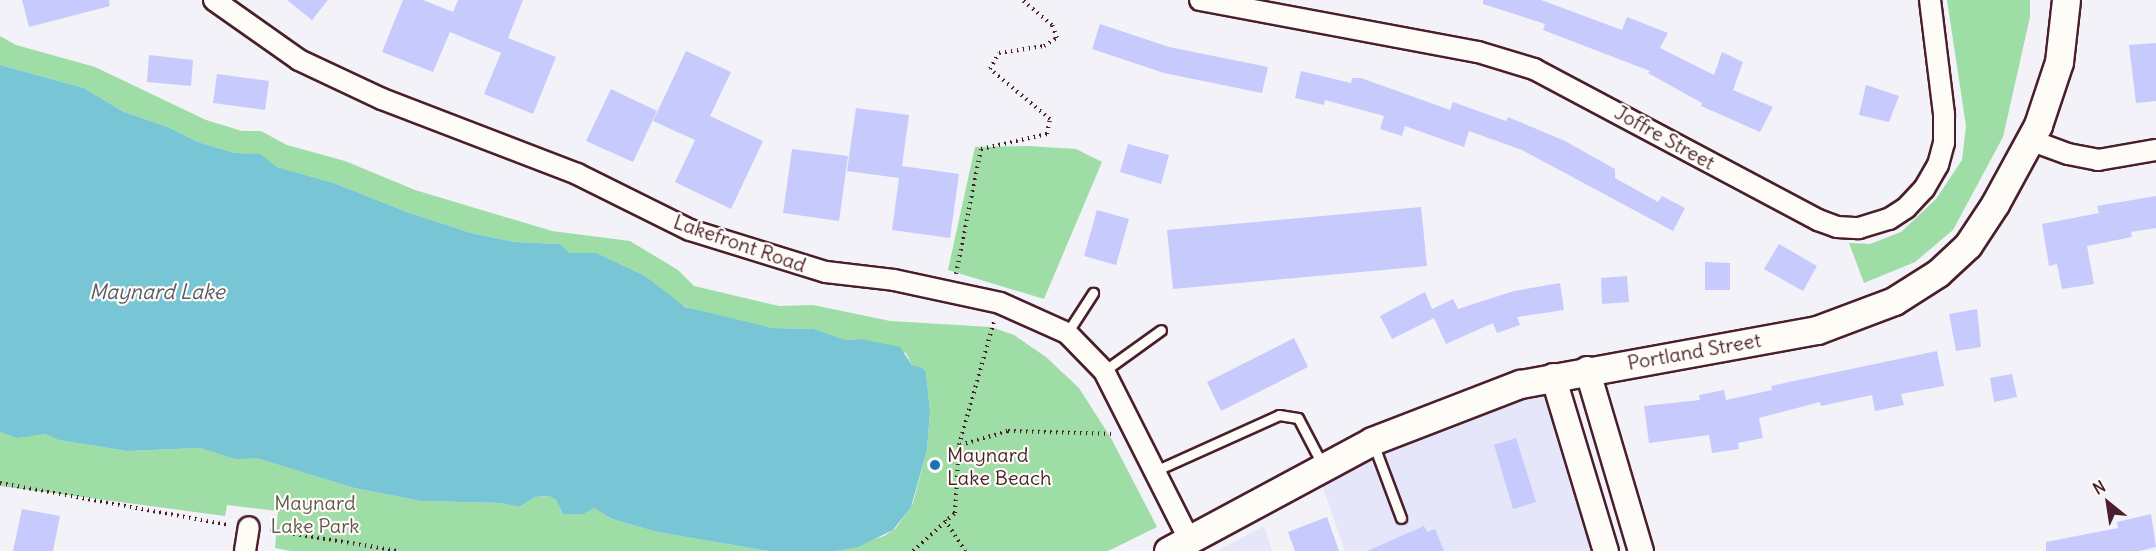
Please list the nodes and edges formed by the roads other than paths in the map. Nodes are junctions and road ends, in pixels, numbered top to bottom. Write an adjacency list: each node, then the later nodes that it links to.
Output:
1 (213, 0): 9 (street, Lakefront Road)
2 (1200, 0): 3 (street, Joffre Street)
3 (1930, 0)
4 (2066, 0): 5 (main road, Portland Street)
5 (2030, 140): 6 (street); 10 (main road, Portland Street)
6 (2156, 150)
7 (1093, 293): 9 (lane)
8 (1161, 330): 11 (lane)
9 (1068, 333): 11 (street, Lakefront Road)
10 (1587, 369): 12 (main road, Portland Street); 21 (street)
11 (1104, 371): 15 (street, Lakefront Road)
12 (1553, 376): 13 (main road, Portland Street); 20 (street)
13 (1372, 441): 14 (main road, Portland Street); 16 (lane)
14 (1323, 466): 15 (lane); 18 (main road, Portland Street)
15 (1155, 471): 18 (street, Lakefront Road)
16 (1401, 518)
17 (249, 527): 19 (street)
18 (1179, 545)
19 (245, 551)
20 (1606, 551)
21 (1641, 551)

